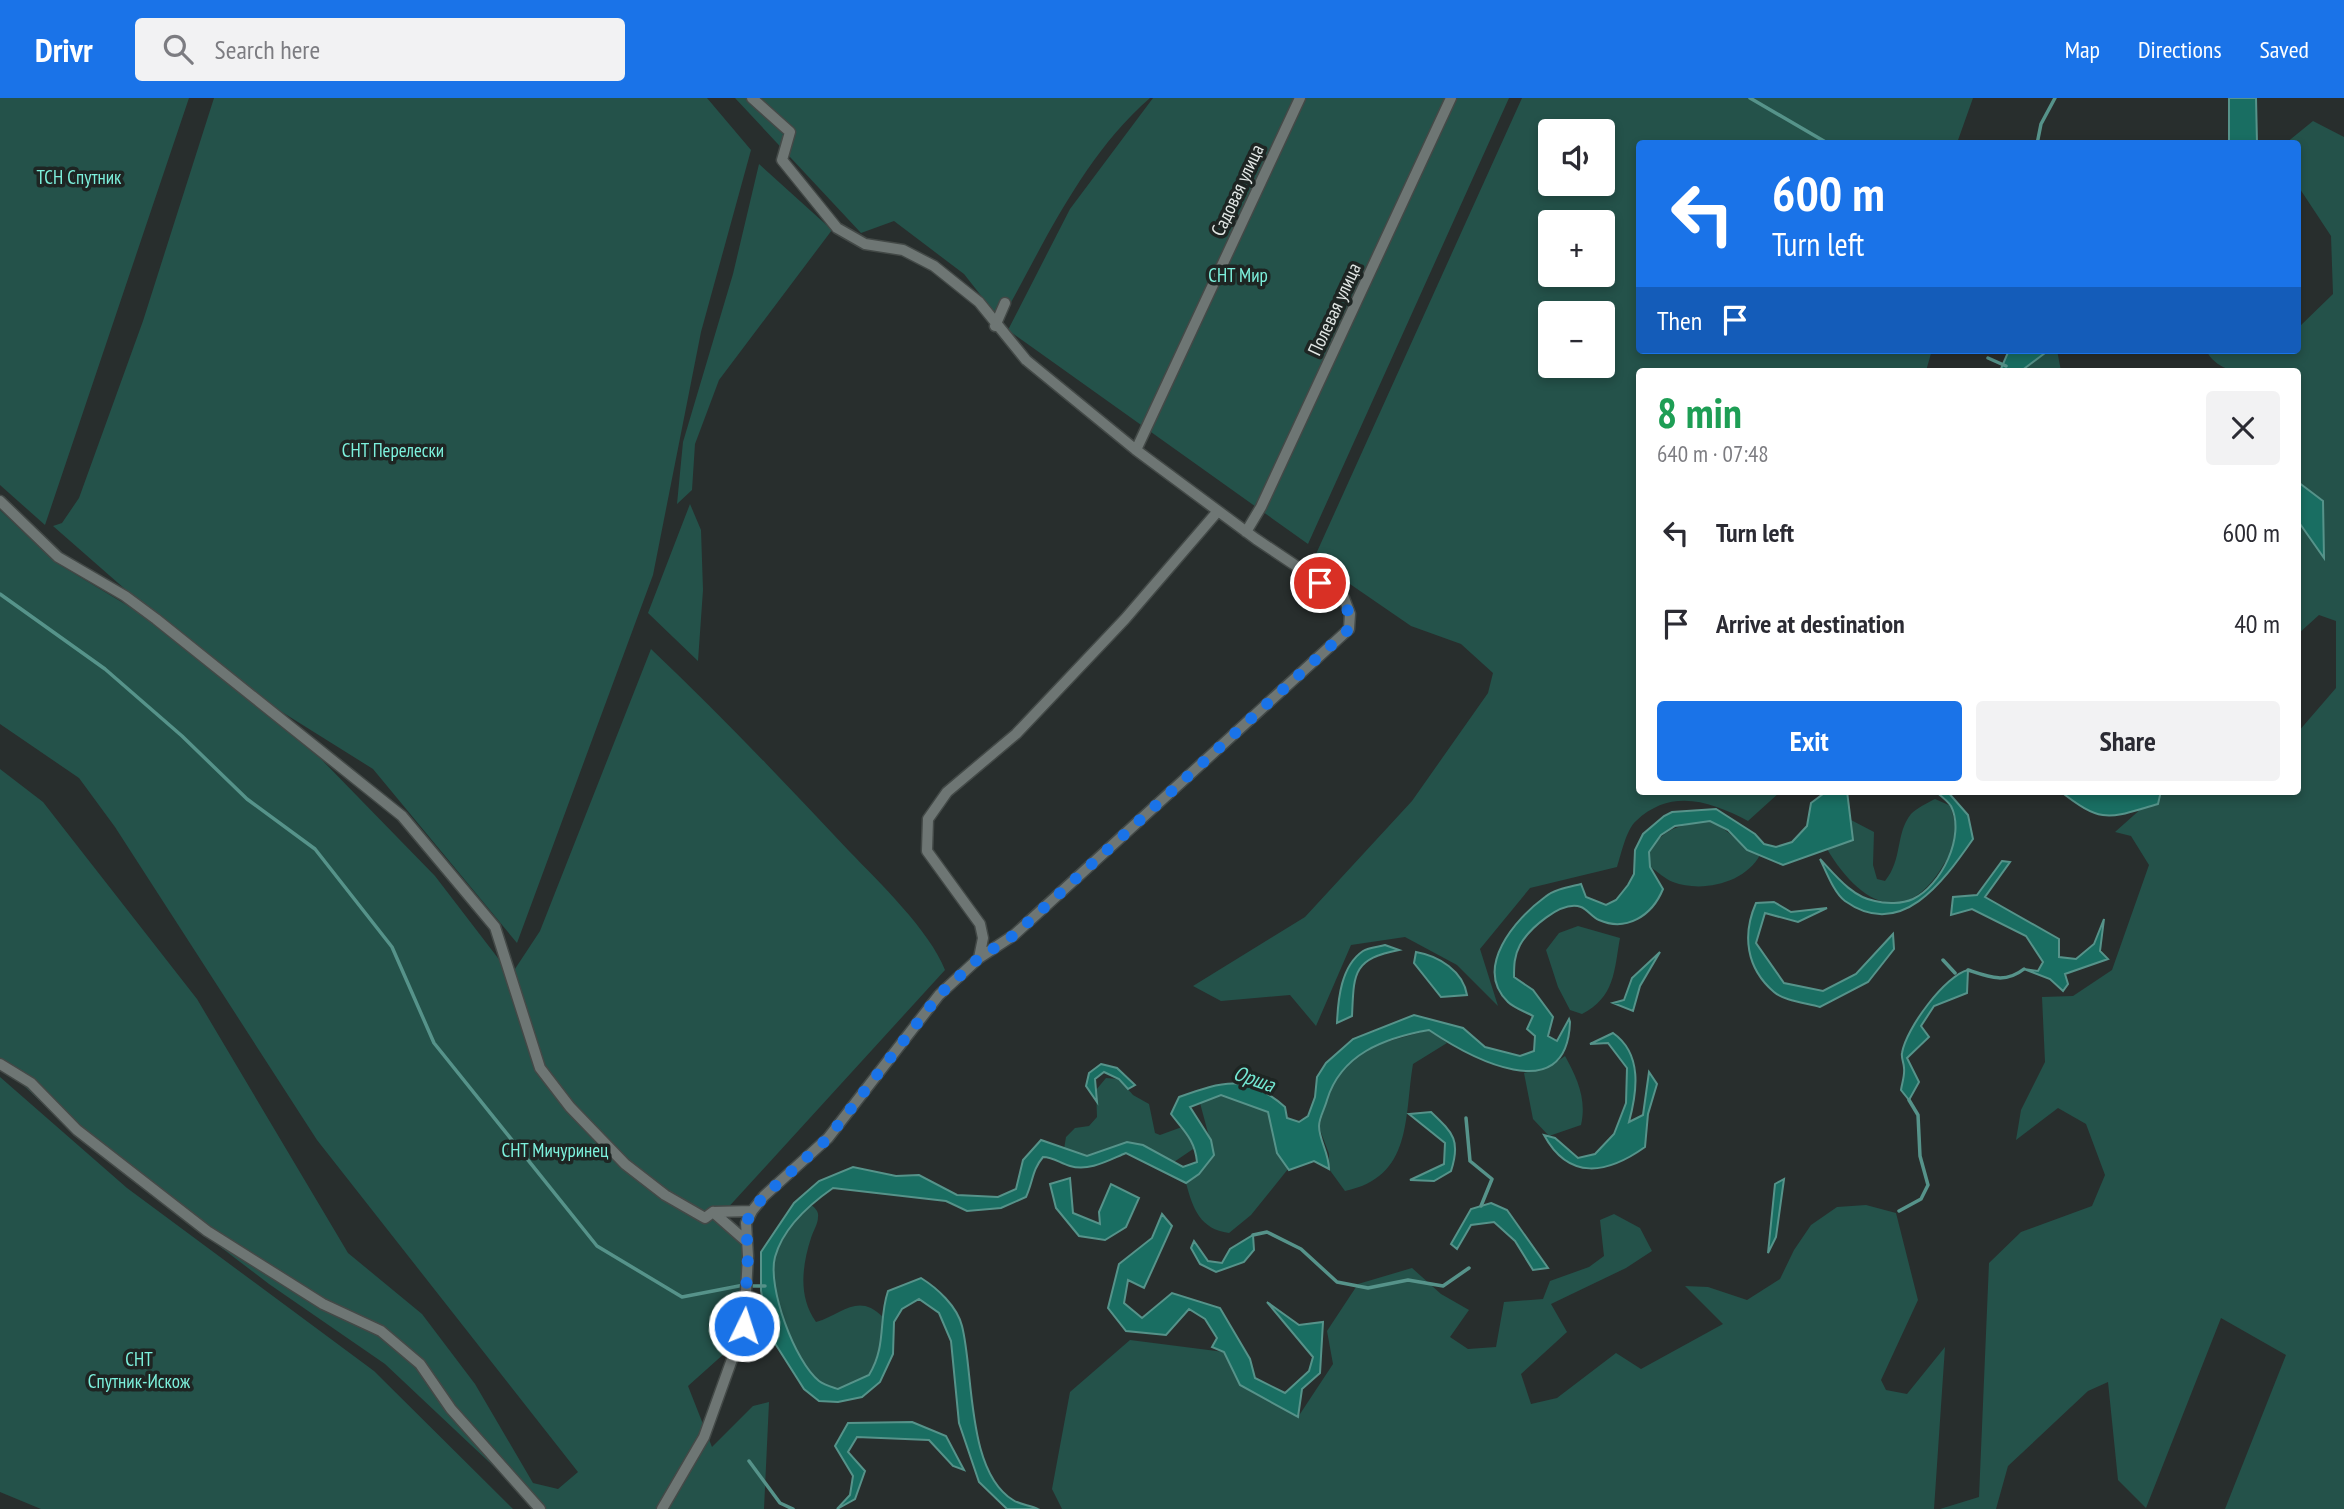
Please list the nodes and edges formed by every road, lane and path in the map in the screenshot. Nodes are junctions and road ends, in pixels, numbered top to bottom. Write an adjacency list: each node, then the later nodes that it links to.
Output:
1 (752, 98): 5 (street)
2 (1300, 98): 6 (street, Садовая улица)
3 (1451, 98): 9 (street, Полевая улица)
4 (1005, 303): 5 (street)
5 (995, 326): 6 (street)
6 (1136, 450): 8 (street)
7 (0, 501): 13 (street)
8 (1218, 511): 9 (street); 10 (street)
9 (1246, 532): 10 (street)
10 (979, 958): 12 (street)
11 (0, 1064): 15 (street)
12 (752, 1211): 13 (street); 14 (street)
13 (713, 1212): 14 (street)
14 (746, 1241): 16 (street)
15 (540, 1509)
16 (662, 1509)

